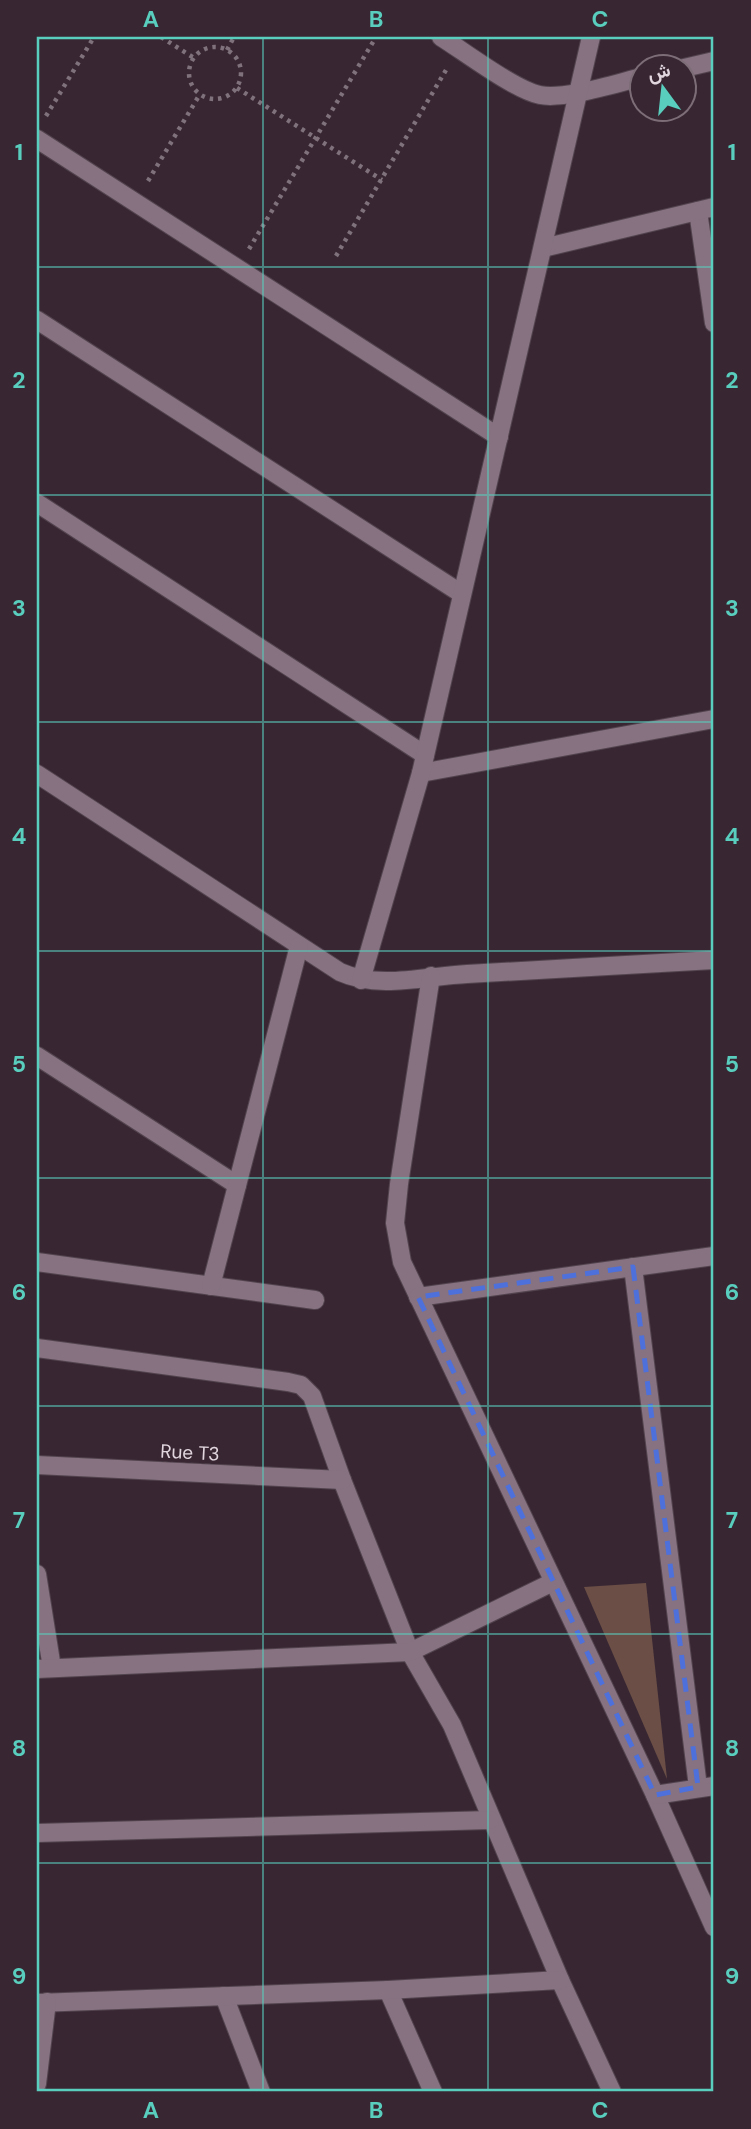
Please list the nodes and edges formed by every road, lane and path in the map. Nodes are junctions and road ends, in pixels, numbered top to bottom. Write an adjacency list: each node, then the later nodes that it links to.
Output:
1 (94, 37): 14 (path)
2 (160, 37): 9 (path)
3 (234, 37): 8 (path)
4 (376, 37): 15 (path)
5 (441, 37): 7 (street)
6 (591, 37): 12 (street)
7 (459, 48): 12 (street); 17 (path)
8 (227, 50): 9 (path); 11 (path)
9 (194, 58): 13 (path)
10 (628, 80): 12 (street)
11 (237, 88): 13 (path); 15 (path)
12 (579, 91): 20 (street)
13 (200, 94): 18 (path)
14 (44, 120)
15 (316, 138): 17 (path); 22 (path)
16 (37, 139): 18 (street)
17 (382, 180): 21 (path)
18 (135, 202): 22 (street)
19 (706, 209): 20 (street); 24 (street)
20 (543, 248): 25 (street)
21 (336, 256)
22 (238, 268): 25 (street)
23 (37, 320): 27 (street)
24 (714, 323)
25 (499, 437): 27 (street)
26 (37, 503): 29 (street)
27 (462, 594): 29 (street)
28 (714, 719): 30 (street)
29 (425, 755): 30 (street)
30 (421, 773): 35 (street)
31 (37, 774): 32 (street)
32 (299, 946): 35 (street); 37 (street)
33 (714, 960): 34 (street)
34 (431, 976): 35 (street); 42 (street)
35 (361, 980)
36 (37, 1056): 37 (street)
37 (237, 1185): 41 (street)
38 (714, 1256): 40 (street)
39 (37, 1262): 41 (street)
40 (633, 1267): 42 (street); 51 (street)
41 (211, 1286): 43 (street)
42 (418, 1297): 48 (street)
43 (315, 1300)
44 (37, 1348): 46 (street)
45 (37, 1465): 46 (street, Rue T3)
46 (342, 1480): 49 (street)
47 (37, 1574): 50 (street)
48 (553, 1582): 49 (street); 52 (street)
49 (411, 1653): 50 (street); 53 (street)
50 (44, 1668)
51 (706, 1787): 52 (street)
52 (655, 1795): 55 (street)
53 (490, 1820): 54 (street); 56 (street)
54 (37, 1833)
55 (714, 1927)
56 (560, 1980): 57 (street); 63 (street)
57 (388, 1990): 58 (street); 62 (street)
58 (224, 1996): 59 (street); 61 (street)
59 (42, 2003): 60 (street)
60 (37, 2084)
61 (261, 2092)
62 (433, 2092)
63 (612, 2092)

